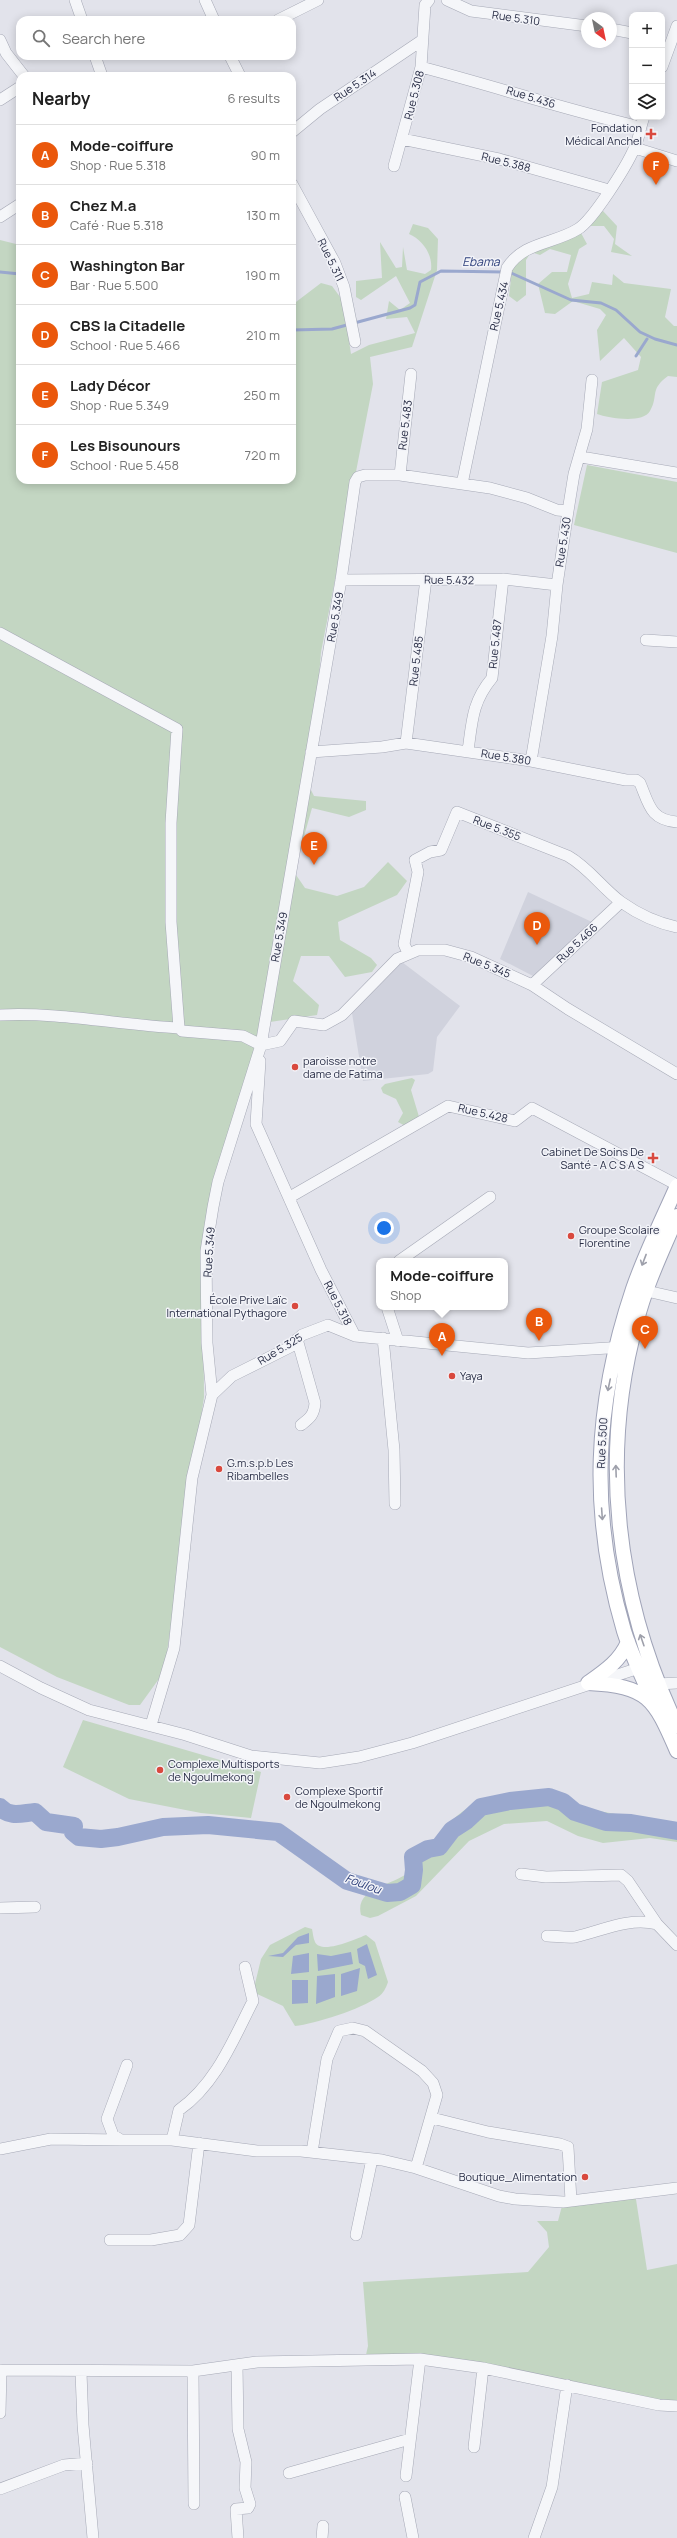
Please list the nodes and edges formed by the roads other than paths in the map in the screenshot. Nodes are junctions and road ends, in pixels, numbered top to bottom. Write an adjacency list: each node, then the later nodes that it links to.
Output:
1 (74, 0): 6 (street)
2 (205, 0): 7 (street)
3 (318, 0): 8 (street)
4 (447, 0): 9 (street, Rue 5.310)
5 (424, 2): 14 (street, Rue 5.308)
6 (80, 16)
7 (212, 16)
8 (286, 16)
9 (581, 25)
10 (677, 26): 15 (street)
11 (617, 30): 12 (street)
12 (629, 32)
13 (0, 40): 19 (street)
14 (421, 41): 18 (street, Rue 5.308); 25 (street, Rue 5.314)
15 (666, 43)
16 (97, 60): 20 (street)
17 (232, 60): 21 (street)
18 (421, 66): 24 (street, Rue 5.436); 26 (street, Rue 5.308)
19 (21, 72)
20 (101, 72)
21 (238, 72)
22 (16, 90): 23 (street)
23 (0, 100)
24 (642, 122): 27 (street, Rue 5.434)
25 (296, 129)
26 (402, 139): 29 (street, Rue 5.308); 30 (street, Rue 5.388)
27 (635, 148): 28 (street); 30 (street, Rue 5.434)
28 (677, 161)
29 (394, 166)
30 (609, 190): 41 (street, Rue 5.434)
31 (296, 191): 34 (street, Rue 5.311)
32 (16, 207): 33 (street)
33 (0, 217)
34 (355, 342)
35 (411, 374): 39 (street, Rue 5.483)
36 (592, 380): 37 (street)
37 (581, 457): 38 (street); 42 (street)
38 (677, 473)
39 (400, 476): 40 (street, Rue 5.430); 41 (street, Rue 5.430)
40 (358, 477): 45 (street, Rue 5.349)
41 (462, 484): 42 (street, Rue 5.430)
42 (568, 511): 46 (street, Rue 5.430)
43 (426, 579): 44 (street, Rue 5.432); 45 (street, Rue 5.432); 50 (street, Rue 5.485)
44 (503, 579): 46 (street, Rue 5.432); 51 (street, Rue 5.487)
45 (341, 580): 52 (street, Rue 5.349)
46 (556, 585): 53 (street, Rue 5.430)
47 (0, 633): 60 (street)
48 (646, 640): 49 (street)
49 (677, 642)
50 (406, 743): 51 (street, Rue 5.380); 52 (street, Rue 5.380)
51 (468, 751): 53 (street, Rue 5.380)
52 (311, 752): 61 (street, Rue 5.349)
53 (531, 761): 54 (street, Rue 5.380)
54 (677, 822)
55 (621, 902): 56 (street, Rue 5.355); 57 (street, Rue 5.355); 58 (street, Rue 5.466)
56 (677, 927)
57 (408, 953): 58 (street, Rue 5.345); 61 (street, Rue 5.345)
58 (532, 985): 62 (street, Rue 5.345)
59 (0, 1015): 60 (street)
60 (179, 1028): 61 (street)
61 (261, 1045): 64 (street, Rue 5.318); 76 (street, Rue 5.349)
62 (677, 1074)
63 (677, 1186): 64 (street, Rue 5.428); 68 (main road, Rue 5.500, one-way to 68)
64 (290, 1197): 71 (street, Rue 5.318)
65 (490, 1197): 67 (street)
66 (677, 1216): 68 (main road, Rue 5.500)
67 (403, 1258)
68 (640, 1289): 69 (street); 75 (main road, Rue 5.500)
69 (677, 1298)
70 (388, 1310): 74 (street)
71 (355, 1336): 72 (street, Rue 5.318); 73 (street, Rue 5.325)
72 (382, 1338): 74 (street, Rue 5.318); 78 (street)
73 (297, 1339): 76 (street, Rue 5.325); 77 (street)
74 (398, 1341): 75 (street, Rue 5.318)
75 (623, 1347): 79 (main road, Rue 5.500, one-way to 79); 81 (main road, Rue 5.500, one-way to 75)
76 (212, 1394): 86 (street, Rue 5.349)
77 (301, 1425)
78 (395, 1504)
79 (628, 1642): 81 (main road, Rue 5.500); 82 (main road)
80 (0, 1666): 86 (street)
81 (644, 1666): 82 (street); 84 (main road, Rue 5.500); 85 (main road, Rue 5.500)
82 (588, 1683): 85 (main road); 86 (street)
83 (677, 1683): 84 (street)
84 (658, 1684): 85 (main road, Rue 5.500)
85 (660, 1703): 87 (main road); 88 (main road)
86 (151, 1725)
87 (677, 1726)
88 (677, 1751)
89 (521, 1874): 92 (street)
90 (35, 1907): 91 (street)
91 (0, 1908)
92 (657, 1924): 93 (street); 94 (street)
93 (547, 1936)
94 (677, 1945)
95 (244, 1967): 99 (street)
96 (127, 2065): 98 (street)
97 (432, 2118): 102 (street); 104 (street); 106 (street)
98 (120, 2140): 99 (street); 101 (street)
99 (172, 2140): 100 (street)
100 (199, 2143): 102 (street); 108 (street)
101 (0, 2149)
102 (312, 2152): 103 (street)
103 (372, 2159): 104 (street); 107 (street)
104 (416, 2168): 106 (street)
105 (677, 2188): 106 (street)
106 (571, 2201)
107 (356, 2235)
108 (110, 2240)
109 (420, 2359): 110 (street); 111 (street); 118 (street)
110 (237, 2365): 113 (street); 128 (street)
111 (483, 2368): 115 (street); 119 (street)
112 (1, 2370): 114 (street); 117 (street)
113 (193, 2371): 114 (street); 125 (street)
114 (81, 2372): 120 (street)
115 (567, 2385): 116 (street); 131 (street)
116 (677, 2406)
117 (0, 2413)
118 (410, 2439): 121 (street); 122 (street)
119 (474, 2447)
120 (87, 2463): 123 (street); 127 (street)
121 (289, 2473)
122 (406, 2476)
123 (0, 2489)
124 (405, 2497): 130 (street)
125 (194, 2504)
126 (323, 2526): 129 (street)
127 (93, 2538)
128 (238, 2538)
129 (322, 2538)
130 (413, 2538)
131 (534, 2538)

